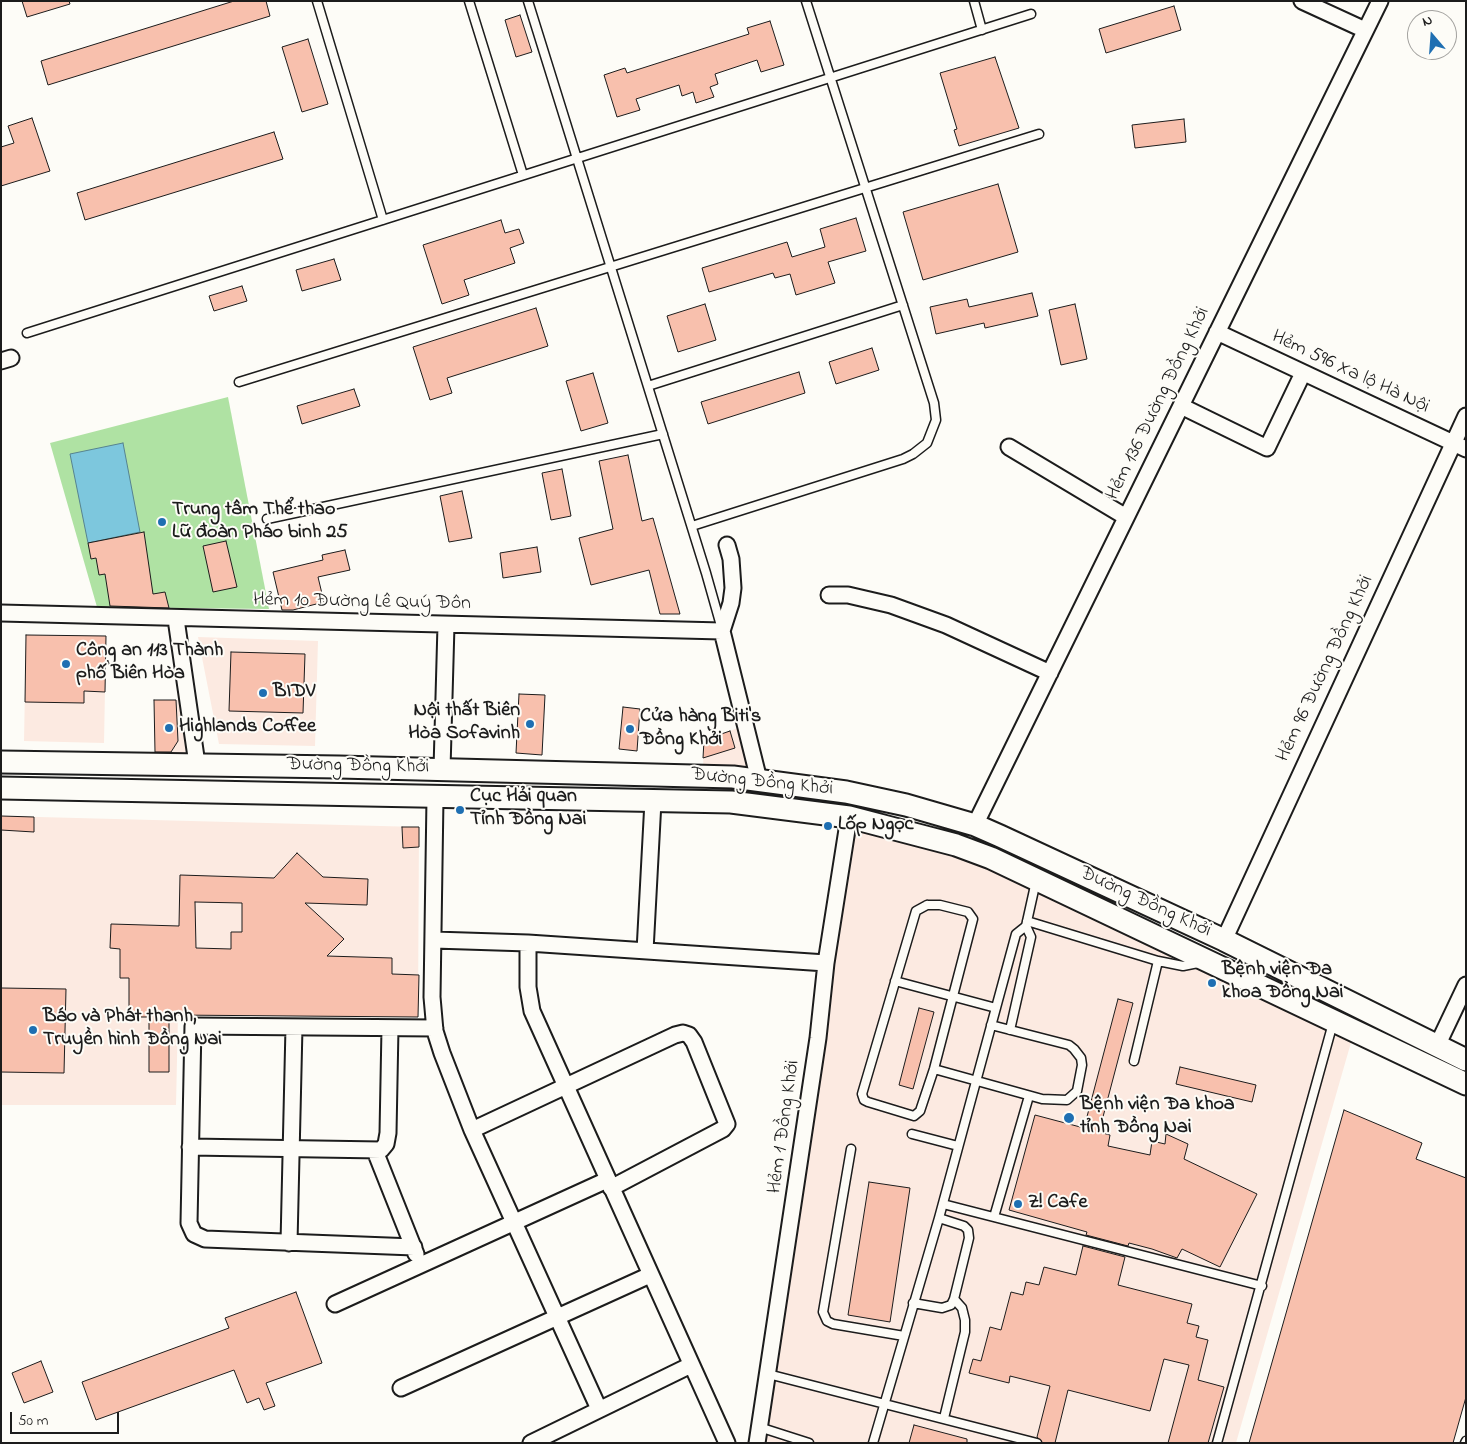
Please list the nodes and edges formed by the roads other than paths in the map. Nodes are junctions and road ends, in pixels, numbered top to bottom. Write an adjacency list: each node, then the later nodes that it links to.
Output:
1 (317, 1): 16 (lane)
2 (469, 1): 14 (lane)
3 (528, 1): 13 (lane)
4 (806, 1): 11 (lane)
5 (974, 1): 9 (lane)
6 (1302, 1): 10 (street)
7 (1380, 1): 10 (street, Hẻm 136 Đường Đồng Khởi)
8 (1031, 14): 9 (lane)
9 (982, 30): 11 (lane)
10 (1365, 30): 19 (street, Hẻm 136 Đường Đồng Khởi)
11 (830, 78): 13 (lane); 15 (lane)
12 (1039, 134): 15 (lane)
13 (577, 158): 14 (lane); 17 (lane)
14 (523, 175): 16 (lane)
15 (865, 188): 17 (lane); 18 (lane)
16 (383, 220): 20 (lane)
17 (611, 267): 22 (lane); 23 (lane)
18 (902, 305): 23 (lane); 31 (lane)
19 (1217, 332): 21 (street, Hẻm 596 Xa lộ Hà Nội); 24 (street, Hẻm 136 Đường Đồng Khởi)
20 (27, 333)
21 (1304, 373): 24 (street); 27 (street, Hẻm 596 Xa lộ Hà Nội)
22 (239, 382)
23 (648, 386): 26 (lane)
24 (1181, 406): 29 (street, Hẻm 136 Đường Đồng Khởi)
25 (1466, 416): 27 (street, Hẻm 96 Đường Đồng Khởi)
26 (663, 434): 30 (lane); 31 (lane)
27 (1459, 446): 54 (street, Hẻm 96 Đường Đồng Khởi)
28 (1009, 447): 29 (street)
29 (1126, 517): 38 (street, Hẻm 136 Đường Đồng Khởi)
30 (267, 519)
31 (692, 526): 37 (lane)
32 (727, 545): 37 (street)
33 (829, 595): 38 (street)
34 (1, 614): 35 (street, Hẻm 10 Đường Lê Quý Đôn)
35 (176, 619): 36 (street, Hẻm 10 Đường Lê Quý Đôn); 40 (street)
36 (446, 625): 37 (street, Hẻm 10 Đường Lê Quý Đôn); 42 (street)
37 (722, 631): 43 (street)
38 (1050, 673): 50 (street, Hẻm 136 Đường Đồng Khởi)
39 (1, 762): 40 (main road, Đường Đồng Khởi)
40 (198, 764): 41 (main road, Đường Đồng Khởi)
41 (326, 767): 42 (main road, Đường Đồng Khởi); 45 (main road)
42 (442, 769): 43 (main road, Đường Đồng Khởi)
43 (760, 780): 48 (main road); 50 (main road, Đường Đồng Khởi)
44 (1, 788): 45 (main road, Đường Đồng Khởi)
45 (326, 795): 46 (main road, Đường Đồng Khởi)
46 (435, 798): 47 (main road, Đường Đồng Khởi); 53 (street)
47 (653, 802): 48 (main road, Đường Đồng Khởi); 56 (street)
48 (759, 805): 49 (main road, Đường Đồng Khởi)
49 (848, 817): 51 (main road, Đường Đồng Khởi); 59 (street, Hẻm 1 Đồng Khởi)
50 (974, 825): 54 (main road, Đường Đồng Khởi)
51 (1036, 881): 52 (lane); 58 (main road, Đường Đồng Khởi)
52 (1026, 924): 57 (lane); 63 (lane); 69 (lane)
53 (434, 940): 55 (street); 68 (street)
54 (1224, 940): 70 (main road, Đường Đồng Khởi)
55 (528, 943): 56 (street); 77 (street)
56 (645, 951): 59 (street)
57 (1158, 961): 58 (lane); 72 (lane)
58 (1207, 961): 64 (main road, Đường Đồng Khởi)
59 (826, 963): 102 (street, Hẻm 1 Đồng Khởi)
60 (895, 981): 62 (lane); 62 (lane); 74 (lane)
61 (1466, 985): 70 (street)
62 (953, 996): 63 (lane); 74 (lane)
63 (996, 1008): 65 (lane)
64 (1334, 1021): 73 (main road, Đường Đồng Khởi); 95 (lane)
65 (991, 1025): 69 (lane); 75 (lane)
66 (294, 1027): 67 (street); 82 (street); 83 (street)
67 (390, 1028): 68 (street); 85 (street)
68 (435, 1028): 79 (street)
69 (1010, 1030): 78 (lane)
70 (1437, 1046): 71 (main road, Đường Đồng Khởi); 73 (main road)
71 (1466, 1060)
72 (1134, 1061)
73 (1426, 1065): 76 (main road, Đường Đồng Khởi)
74 (934, 1069): 75 (lane)
75 (976, 1079): 78 (lane); 81 (lane)
76 (1466, 1084)
77 (564, 1086): 79 (street); 86 (street); 86 (street)
78 (1029, 1096): 88 (lane)
79 (472, 1130): 90 (street)
80 (912, 1134): 81 (lane)
81 (958, 1146): 87 (lane)
82 (190, 1147): 83 (street); 91 (street)
83 (291, 1149): 85 (street); 91 (street)
84 (851, 1149): 100 (lane)
85 (375, 1151): 92 (street)
86 (609, 1184): 90 (street); 94 (street)
87 (943, 1204): 88 (lane); 89 (lane)
88 (994, 1217): 95 (lane)
89 (939, 1218): 96 (lane); 97 (lane)
90 (513, 1223): 93 (street); 99 (street)
91 (289, 1243): 92 (street)
92 (414, 1247): 93 (street)
93 (421, 1266): 98 (street)
94 (650, 1275): 99 (street); 101 (street)
95 (1262, 1286): 116 (lane)
96 (954, 1299): 97 (lane); 106 (lane)
97 (913, 1303): 100 (lane)
98 (335, 1304)
99 (556, 1317): 103 (street); 105 (street)
100 (904, 1336): 104 (lane)
101 (691, 1365): 105 (street); 111 (street)
102 (768, 1374): 104 (lane); 107 (street, Hẻm 1 Đồng Khởi)
103 (401, 1388)
104 (884, 1402): 106 (lane); 114 (lane)
105 (599, 1409): 108 (street)
106 (944, 1418): 115 (lane)
107 (759, 1427): 112 (street, Hẻm 1 Đồng Khởi); 113 (lane)
108 (560, 1428): 109 (street); 110 (street)
109 (531, 1443)
110 (545, 1443)
111 (727, 1443)
112 (757, 1443)
113 (809, 1443)
114 (873, 1443)
115 (1036, 1443)
116 (1217, 1443)

